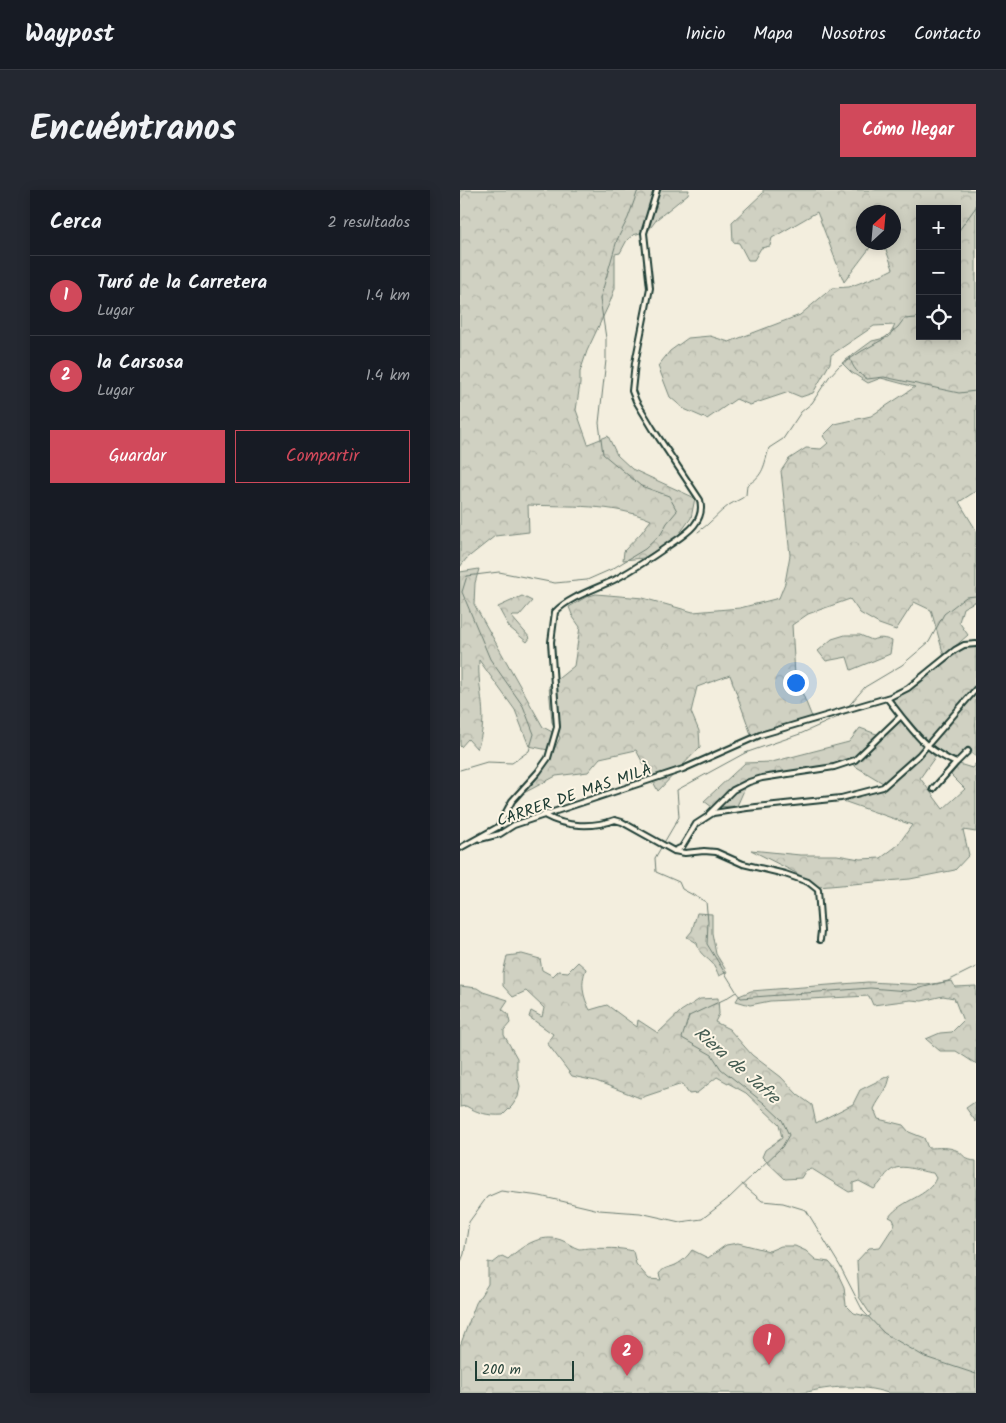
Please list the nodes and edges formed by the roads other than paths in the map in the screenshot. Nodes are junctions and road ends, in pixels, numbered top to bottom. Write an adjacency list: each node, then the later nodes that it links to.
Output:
1 (657, 190): 12 (street)
2 (976, 644): 4 (street, CARRER DE MAS MILÀ)
3 (976, 689): 6 (street)
4 (887, 698): 5 (street); 11 (street, CARRER DE MAS MILÀ)
5 (901, 716): 6 (street); 10 (street)
6 (926, 746): 8 (street); 10 (street)
7 (968, 751): 8 (street)
8 (956, 762): 9 (street)
9 (933, 790)
10 (708, 815): 14 (street)
11 (546, 816): 12 (street, CARRER DE MAS MILÀ); 14 (street)
12 (473, 841): 13 (street)
13 (460, 848)
14 (674, 851): 15 (street)
15 (820, 940)

